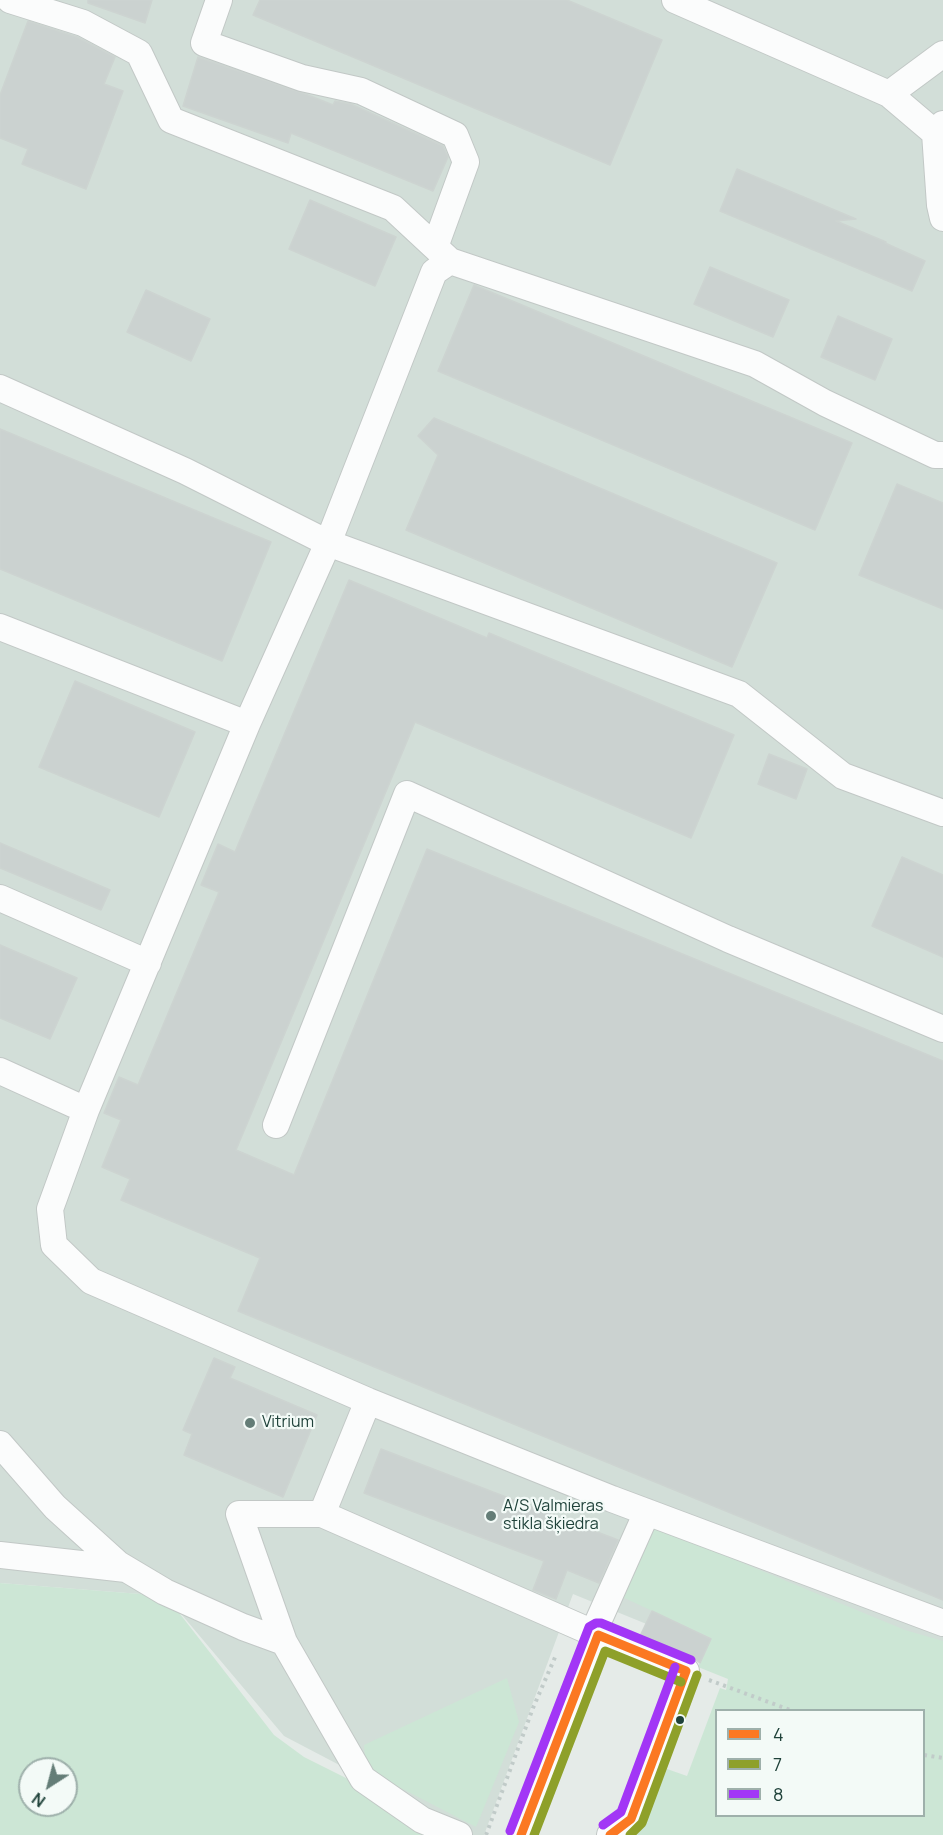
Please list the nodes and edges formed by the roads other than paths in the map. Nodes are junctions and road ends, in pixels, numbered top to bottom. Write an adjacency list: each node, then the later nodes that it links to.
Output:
1 (10, 0): 8 (lane)
2 (219, 0): 8 (lane)
3 (675, 0): 5 (lane)
4 (943, 54): 5 (lane)
5 (889, 94): 6 (lane)
6 (939, 129): 7 (lane)
7 (943, 218)
8 (443, 254): 10 (lane); 11 (lane)
9 (0, 388): 11 (lane)
10 (943, 455)
11 (328, 543): 13 (lane); 14 (lane)
12 (0, 627): 13 (lane)
13 (247, 724): 16 (lane)
14 (943, 813)
15 (0, 898): 16 (lane)
16 (148, 963): 19 (lane)
17 (943, 1029): 20 (lane)
18 (0, 1071): 19 (lane)
19 (86, 1110): 21 (lane)
20 (276, 1125)
21 (368, 1401): 23 (lane); 24 (lane)
22 (0, 1444): 26 (lane)
23 (647, 1512): 27 (lane); 28 (lane)
24 (322, 1514): 28 (lane); 29 (lane)
25 (0, 1555): 26 (lane)
26 (127, 1569): 29 (lane)
27 (943, 1623)
28 (596, 1634): 31 (lane); 32 (lane)
29 (284, 1642): 30 (lane)
30 (459, 1835)
31 (521, 1835)
32 (610, 1835)

